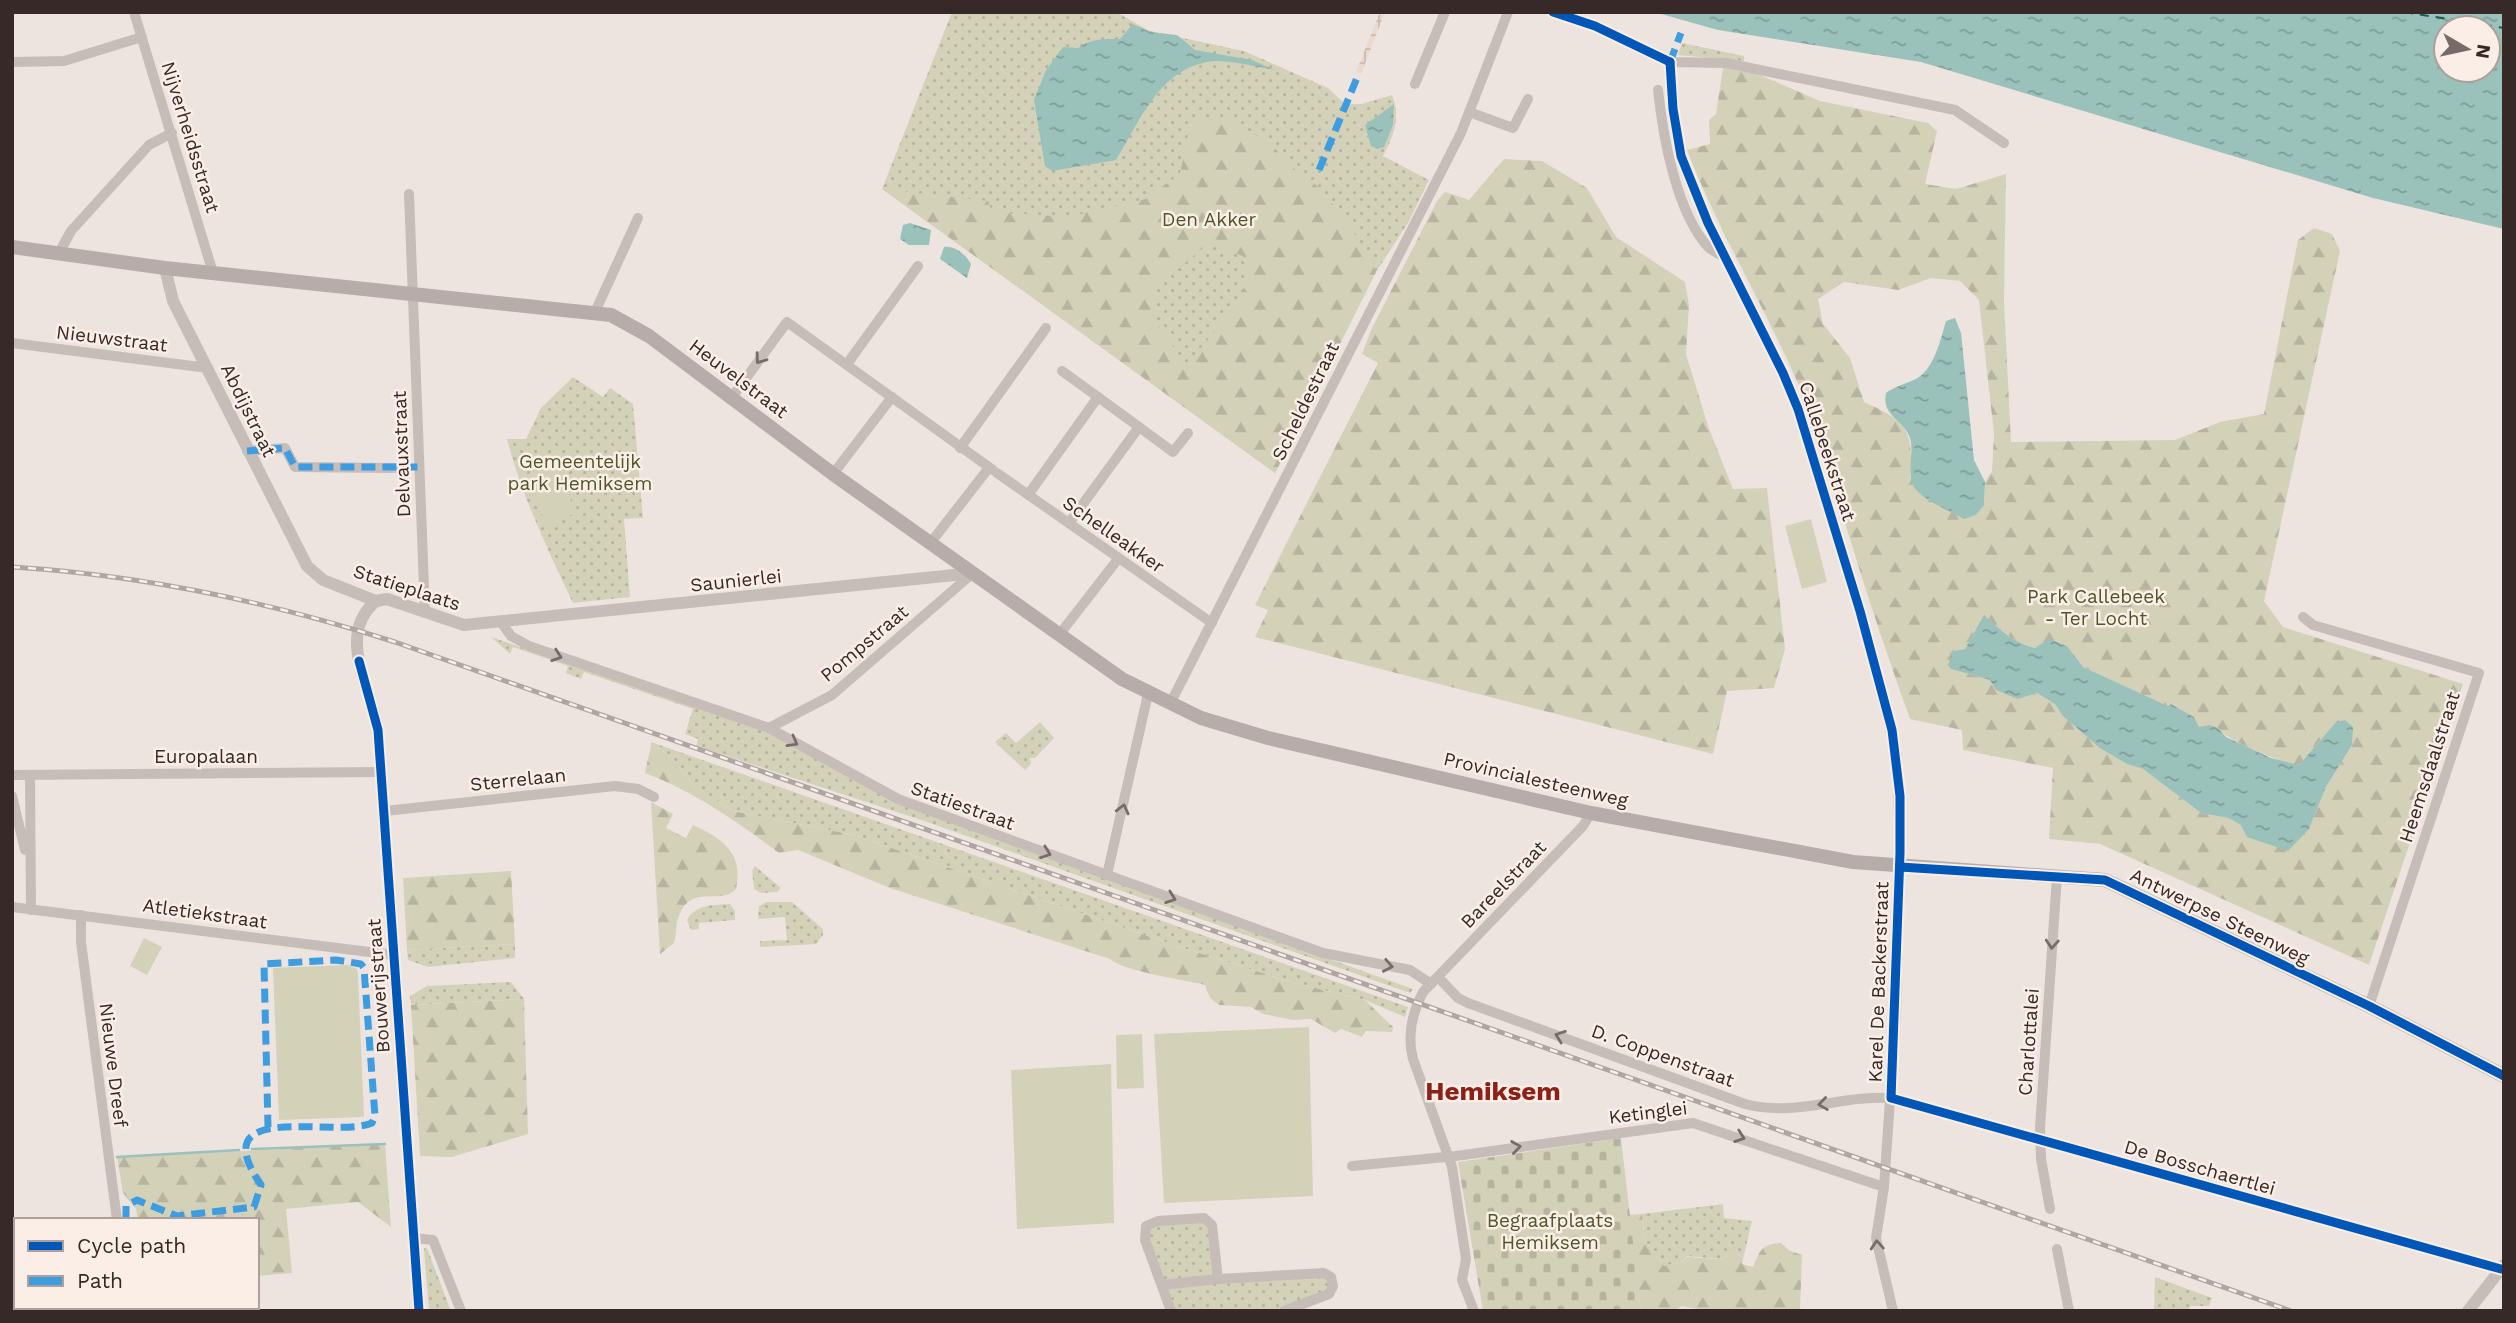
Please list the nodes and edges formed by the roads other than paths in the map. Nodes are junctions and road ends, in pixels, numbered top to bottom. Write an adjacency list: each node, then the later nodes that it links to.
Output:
1 (134, 12): 5 (street, Nijverheidsstraat)
2 (1445, 12): 8 (street)
3 (1508, 12): 11 (street, Scheldestraat)
4 (1553, 12): 7 (street)
5 (142, 37): 6 (street); 12 (street, Nijverheidsstraat)
6 (12, 62)
7 (1670, 62): 13 (street); 18 (street, Callebeekstraat)
8 (1415, 84)
9 (1658, 90): 18 (street, Callebeekstraat)
10 (1528, 99): 11 (street)
11 (1469, 112): 51 (street, Scheldestraat)
12 (172, 133): 17 (street); 21 (street, Nijverheidsstraat)
13 (2004, 143)
14 (409, 194): 22 (street, Delvauxstraat)
15 (638, 218): 23 (street)
16 (12, 247): 17 (main road, Heuvelstraat)
17 (59, 253): 20 (main road, Heuvelstraat)
18 (1727, 259): 63 (street, Callebeekstraat)
19 (918, 266): 26 (street)
20 (164, 268): 21 (main road, Heuvelstraat); 27 (street, Abdijstraat)
21 (213, 273): 22 (main road, Heuvelstraat)
22 (414, 293): 23 (main road, Heuvelstraat); 36 (street, Delvauxstraat)
23 (595, 312): 29 (main road, Heuvelstraat)
24 (1046, 328): 34 (street)
25 (12, 343): 27 (street, Nieuwstraat)
26 (847, 364): 29 (street, Schelleakker, one-way to 29); 30 (street, Schelleakker)
27 (208, 368): 35 (street, Abdijstraat)
28 (1062, 371): 31 (street)
29 (733, 397): 40 (main road, Heuvelstraat)
30 (892, 397): 34 (street, Schelleakker); 40 (street)
31 (1098, 397): 32 (street); 41 (street)
32 (1139, 427): 33 (street); 42 (street)
33 (1188, 433)
34 (960, 447): 39 (street, Schelleakker)
35 (247, 452): 37 (street); 45 (street, Abdijstraat)
36 (420, 467): 38 (street); 48 (street, Delvauxstraat)
37 (389, 468)
38 (408, 468)
39 (992, 471): 41 (street, Schelleakker); 43 (street)
40 (834, 474): 43 (main road, Heuvelstraat)
41 (1028, 495): 42 (street, Schelleakker)
42 (1069, 523): 44 (street, Schelleakker)
43 (932, 541): 46 (main road, Heuvelstraat)
44 (1118, 559): 51 (street, Schelleakker); 52 (street)
45 (307, 566): 47 (street, Statieplaats)
46 (974, 573): 50 (street, Saunierlei); 52 (main road, Heuvelstraat); 55 (street, Pompstraat)
47 (376, 601): 48 (street, Statieplaats); 56 (street, Bouwerijstraat)
48 (425, 612): 50 (street, Statieplaats)
49 (2303, 617): 72 (street, Heemsdaalstraat)
50 (501, 622): 55 (street, Statiestraat, one-way to 55)
51 (1212, 623): 54 (street, Scheldestraat)
52 (1059, 635): 53 (main road, Heuvelstraat)
53 (1149, 695): 54 (main road, Heuvelstraat); 65 (street, one-way to 53)
54 (1170, 704): 62 (main road, Provincialesteenweg)
55 (769, 728): 65 (street, Statiestraat, one-way to 65)
56 (382, 772): 58 (street, Europalaan); 61 (street, Bouwerijstraat)
57 (12, 775): 58 (street, Europalaan)
58 (30, 775): 64 (street)
59 (12, 796): 64 (street)
60 (654, 797): 61 (street, Sterrelaan)
61 (385, 811): 70 (street, Bouwerijstraat)
62 (1591, 813): 63 (main road, Provincialesteenweg); 71 (street, Bareelstraat)
63 (1900, 867): 66 (main road, Antwerpse Steenweg); 74 (street, Karel De Backerstraat)
64 (29, 868): 68 (street)
65 (1107, 876): 71 (street, Statiestraat, one-way to 71)
66 (2057, 876): 72 (main road, Antwerpse Steenweg); 75 (street, Charlottalei, one-way to 75)
67 (12, 907): 68 (street, Atletiekstraat)
68 (31, 910): 69 (street, Atletiekstraat)
69 (81, 915): 70 (street, Atletiekstraat); 80 (street, Nieuwe Dreef)
70 (393, 955): 81 (street, Bouwerijstraat)
71 (1434, 981): 74 (street, D. Coppenstraat, one-way to 71); 76 (street, Bareelstraat)
72 (2369, 1006): 73 (main road, Antwerpse Steenweg)
73 (2504, 1076)
74 (1891, 1098): 75 (street, De Bosschaertlei); 78 (street, Karel De Backerstraat)
75 (2039, 1141): 79 (street, Charlottalei); 83 (street, De Bosschaertlei)
76 (1449, 1156): 77 (street, Ketinglei); 78 (street, Ketinglei, one-way to 78); 90 (street, Bareelstraat)
77 (1352, 1166)
78 (1884, 1187): 91 (street, Karel De Backerstraat, one-way to 78)
79 (2050, 1209)
80 (117, 1218)
81 (415, 1238): 86 (street, Bouwerijstraat); 87 (street)
82 (2057, 1249): 92 (street)
83 (2502, 1267): 93 (street)
84 (1218, 1279): 85 (street); 85 (street); 89 (street)
85 (1162, 1284): 88 (street)
86 (419, 1311)
87 (461, 1311)
88 (1171, 1311)
89 (1284, 1311)
90 (1474, 1311)
91 (1893, 1311)
92 (2068, 1311)
93 (2468, 1311)

